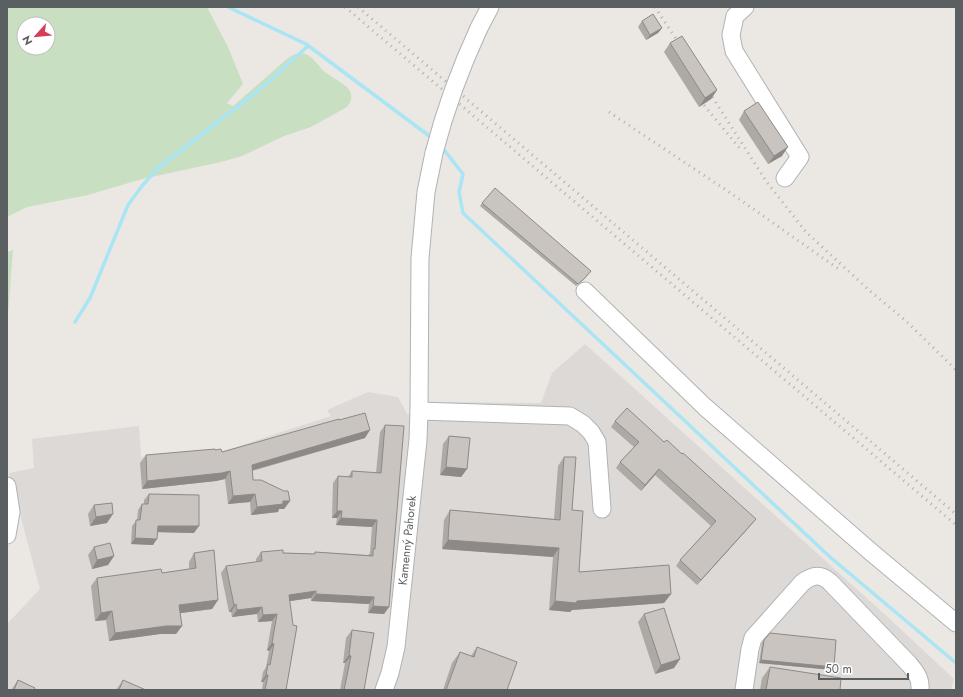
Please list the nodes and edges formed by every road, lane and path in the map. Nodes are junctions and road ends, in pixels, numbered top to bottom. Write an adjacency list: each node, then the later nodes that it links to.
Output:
1 (490, 7): 5 (street, Kamenný Pahorek, bridge)
2 (745, 7): 3 (street)
3 (785, 178)
4 (585, 291): 9 (street)
5 (419, 411): 7 (street); 10 (street, Kamenný Pahorek)
6 (7, 486): 8 (street)
7 (602, 509)
8 (7, 535)
9 (956, 623)
10 (384, 690)
11 (744, 690): 12 (street)
12 (920, 690)

